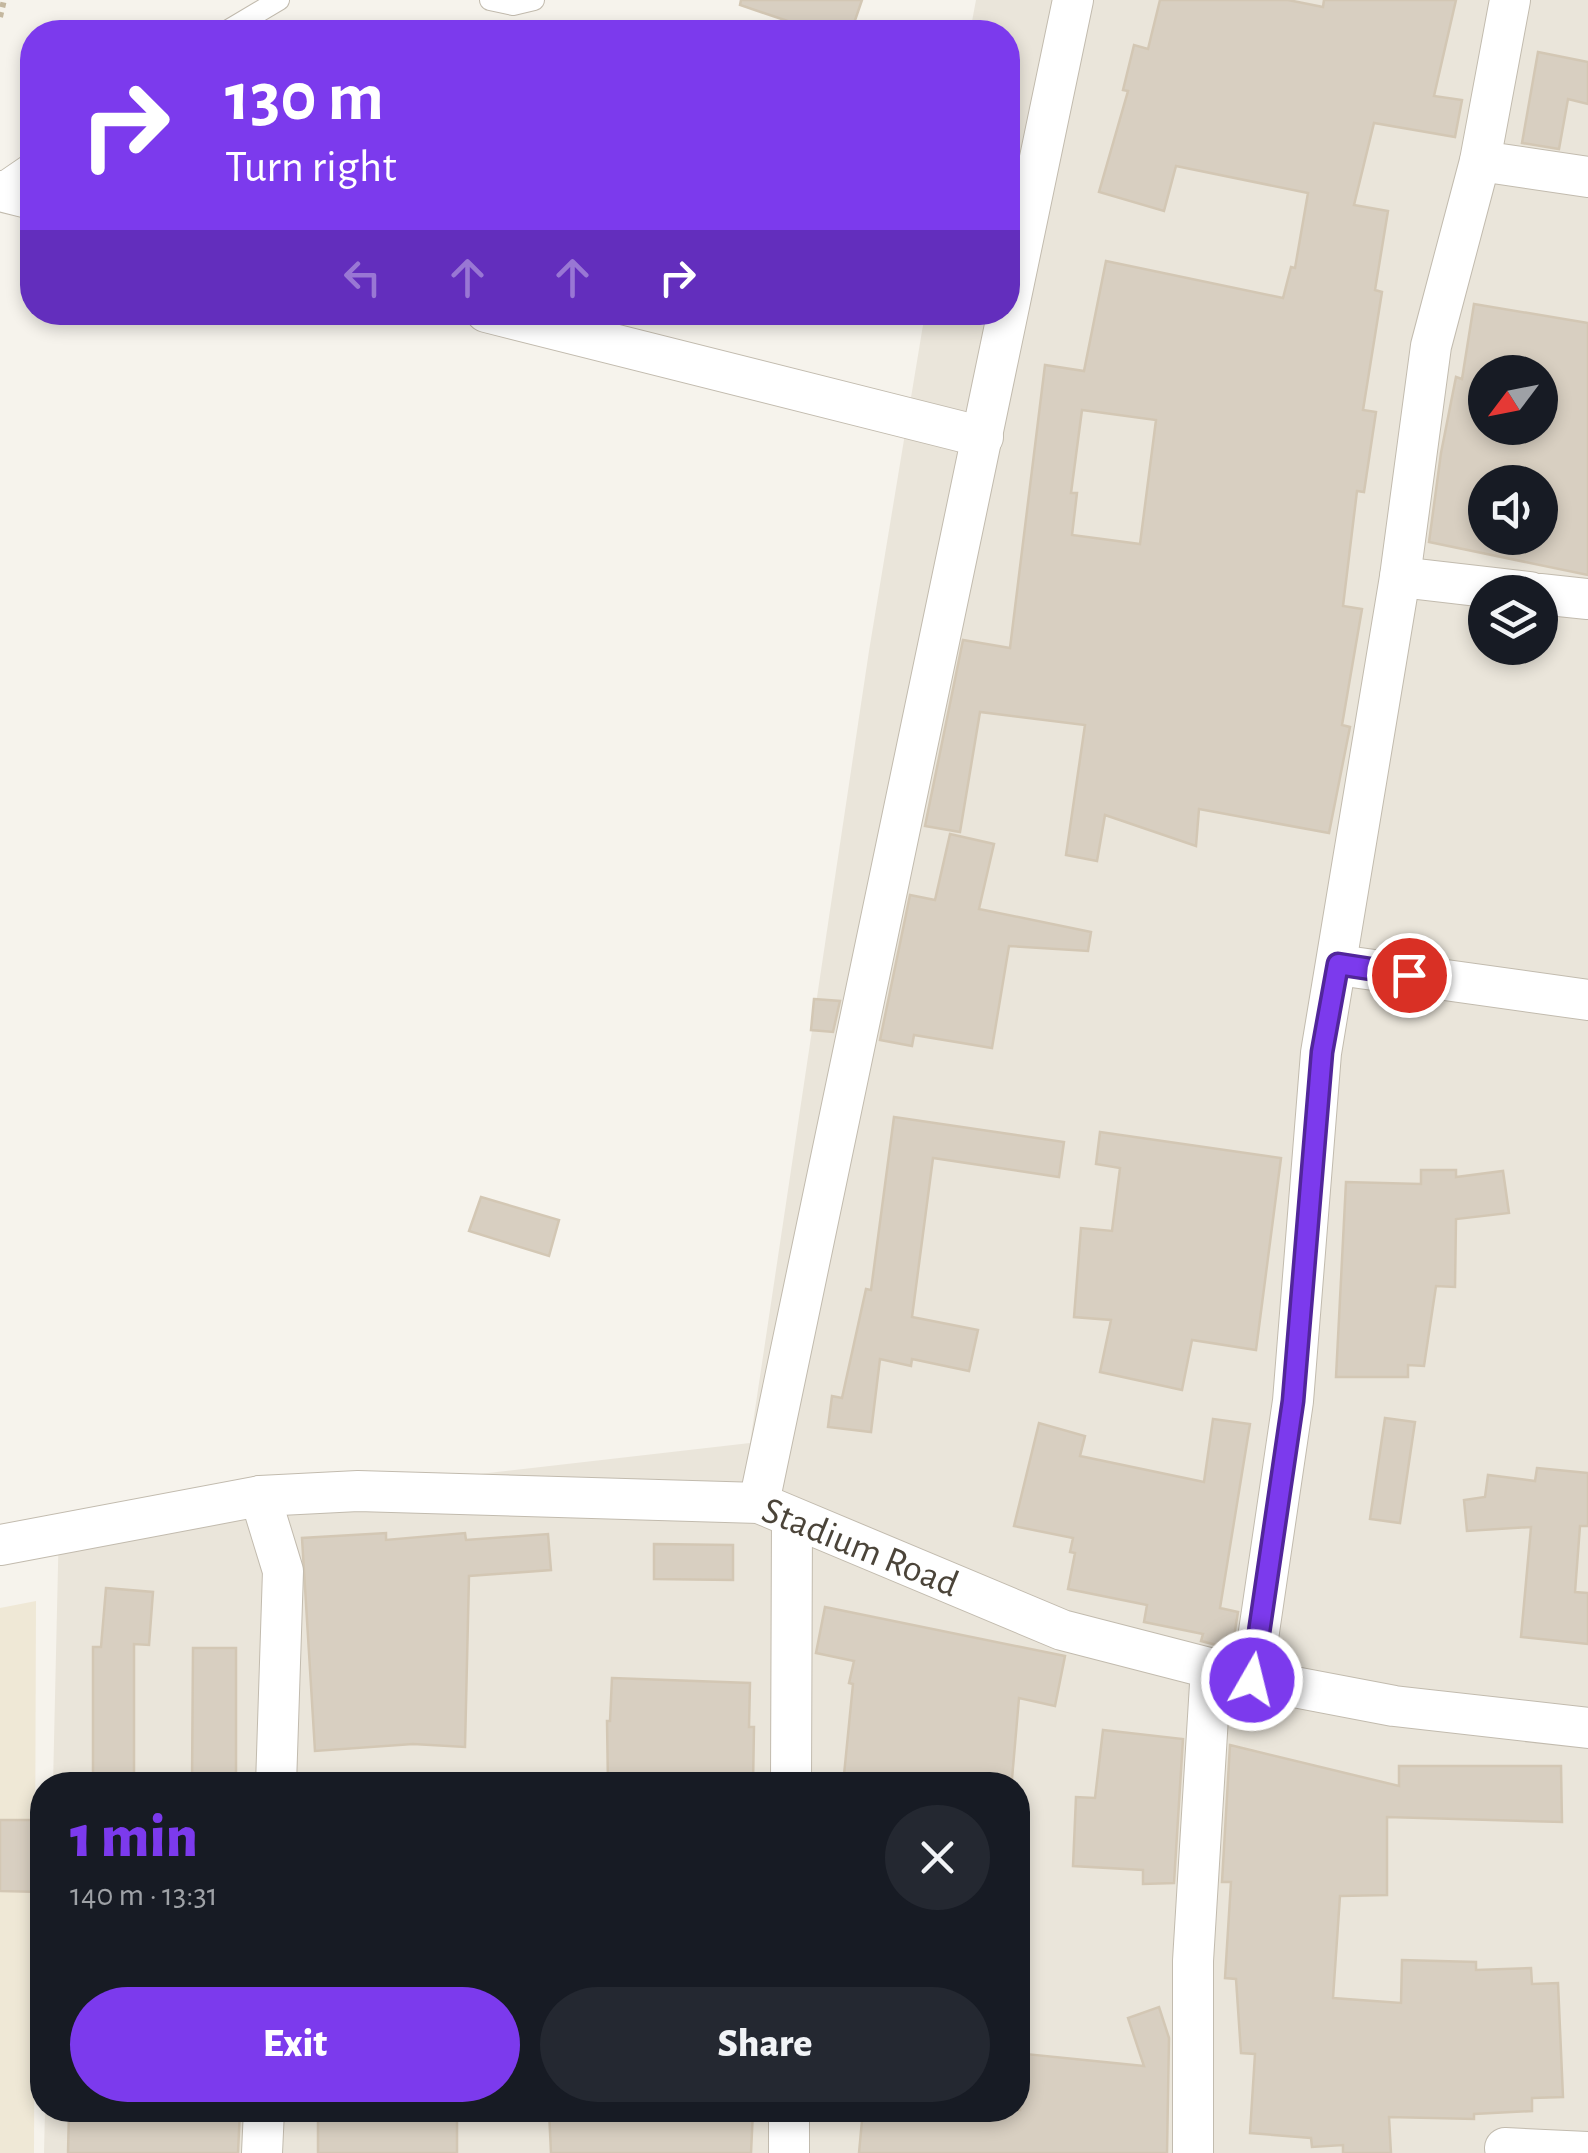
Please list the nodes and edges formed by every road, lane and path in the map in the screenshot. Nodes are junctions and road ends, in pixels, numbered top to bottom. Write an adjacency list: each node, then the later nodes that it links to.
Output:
1 (4, 0): 7 (path)
2 (280, 0): 8 (lane)
3 (490, 0): 4 (lane)
4 (534, 0)
5 (1073, 0): 11 (street)
6 (1510, 0): 9 (street)
7 (0, 16)
8 (246, 20)
9 (1480, 161): 10 (street); 15 (street)
10 (1588, 178)
11 (1020, 257)
12 (538, 325): 14 (street)
13 (1006, 325): 14 (street)
14 (983, 437): 22 (street)
15 (1400, 577): 16 (street); 19 (street)
16 (1468, 585)
17 (1558, 596): 18 (street)
18 (1588, 600)
19 (1338, 964): 20 (street); 25 (street)
20 (1588, 1000)
21 (260, 1496): 22 (street, Stadium Road); 23 (street, Stadium Road); 27 (street)
22 (775, 1511): 24 (street, Stadium Road); 28 (street)
23 (0, 1545)
24 (1210, 1668): 25 (street, Stadium Road); 35 (street)
25 (1252, 1680): 26 (street, Stadium Road)
26 (1588, 1728)
27 (276, 1772)
28 (789, 1772)
29 (263, 2122): 33 (street)
30 (789, 2122): 34 (street)
31 (1505, 2148): 32 (street)
32 (1588, 2152)
33 (262, 2153)
34 (789, 2153)
35 (1193, 2153)

